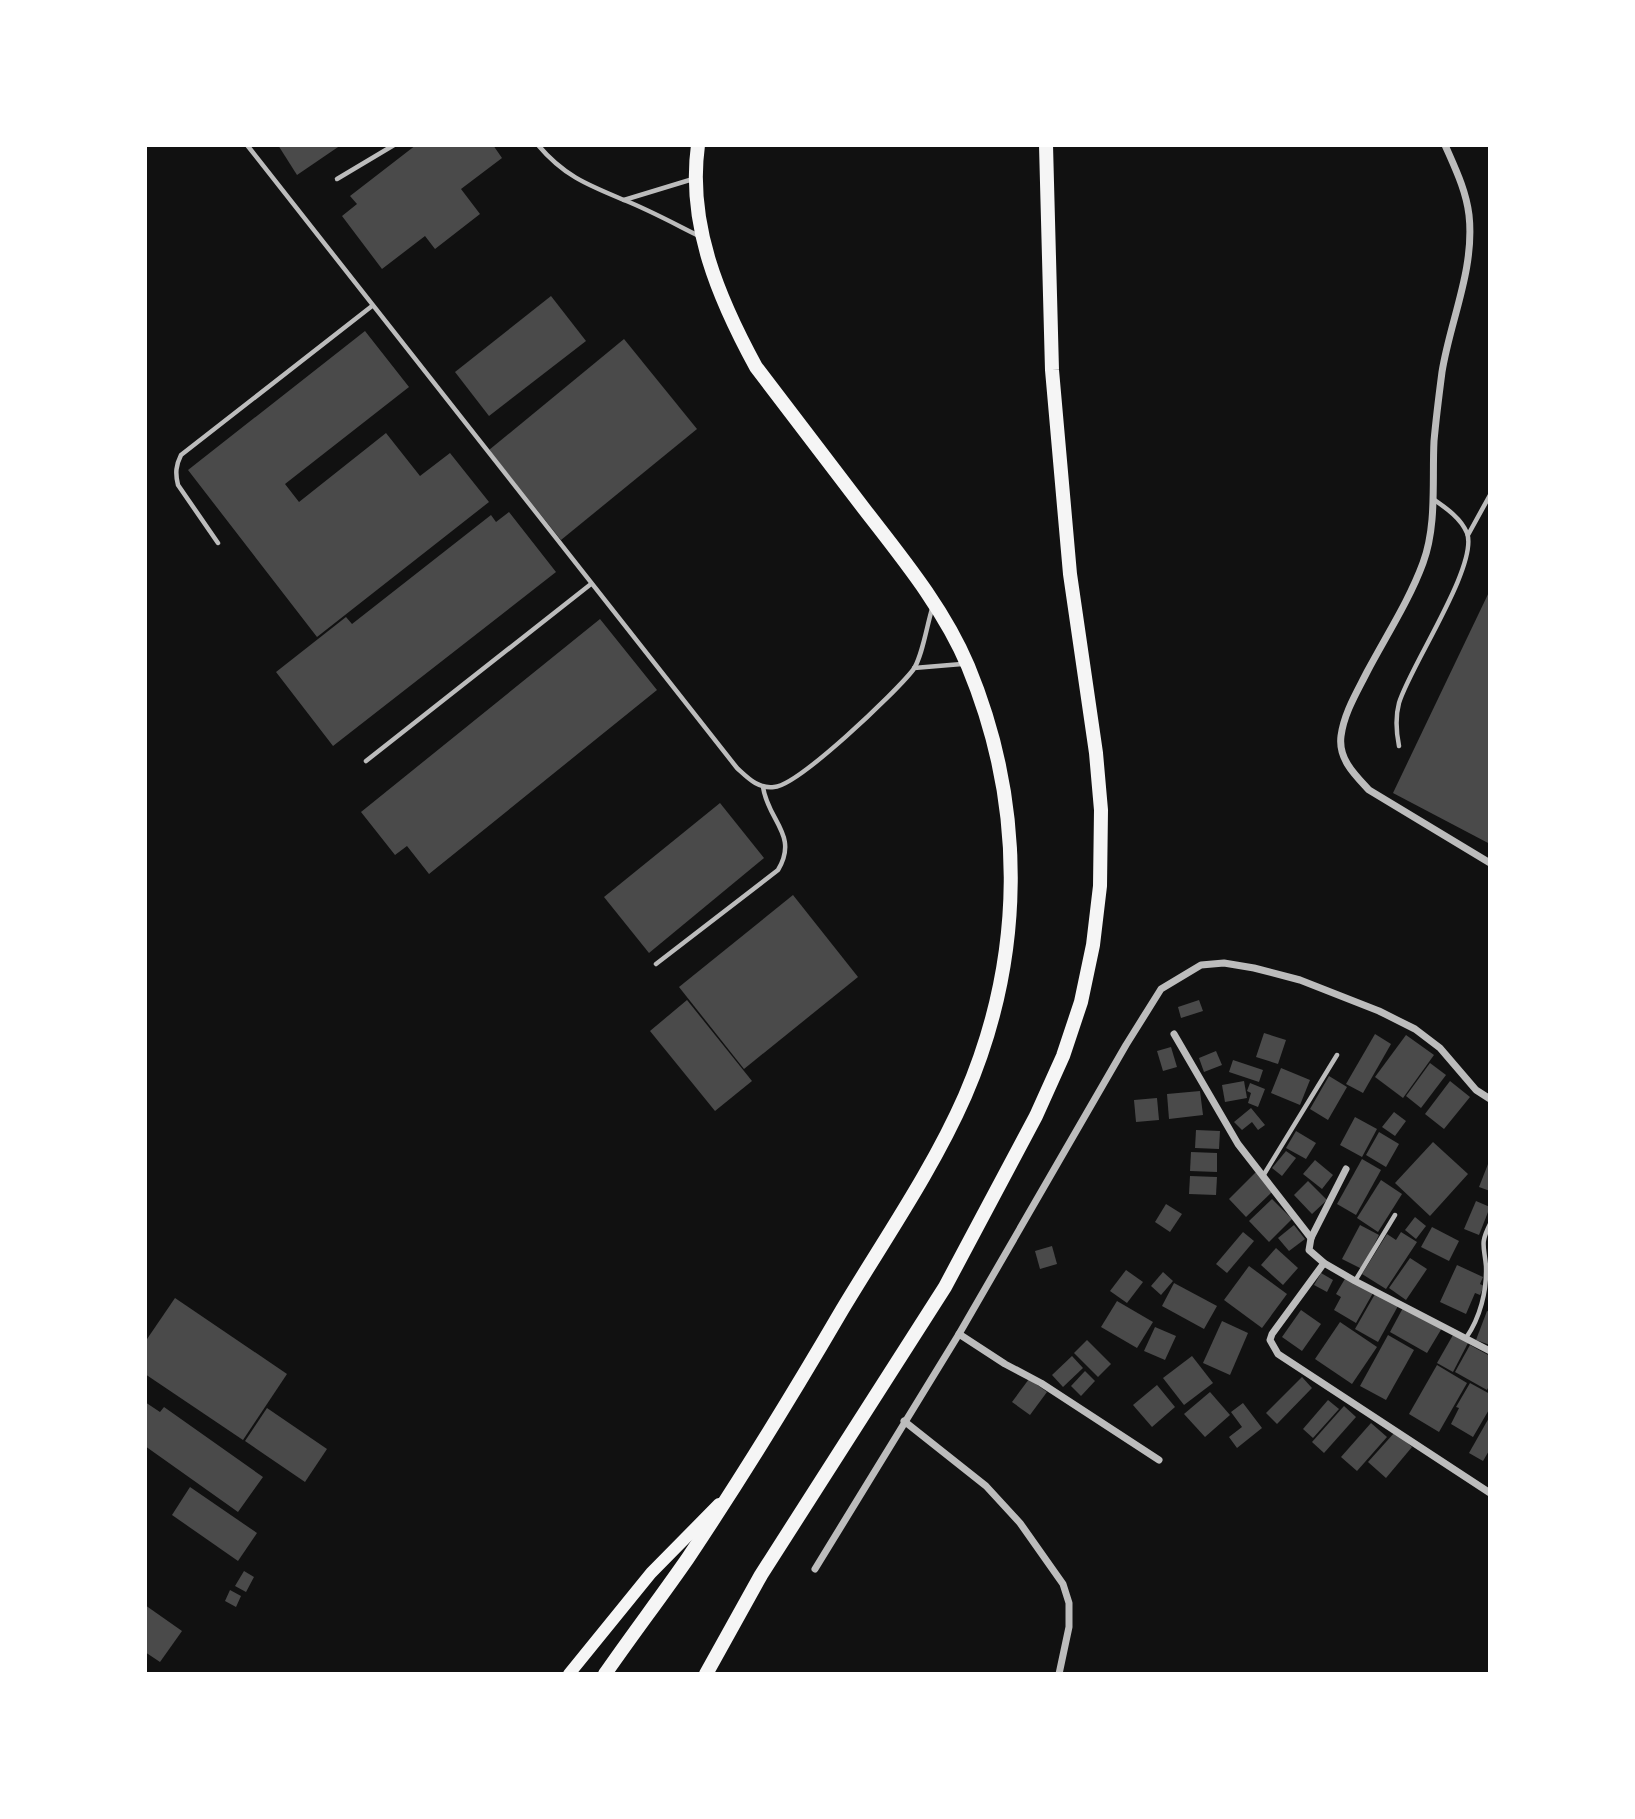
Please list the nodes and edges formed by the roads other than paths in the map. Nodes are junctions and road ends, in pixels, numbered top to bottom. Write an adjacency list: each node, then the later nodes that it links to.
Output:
1 (247, 145): 11 (lane)
2 (394, 145): 7 (lane)
3 (538, 145): 9 (lane)
4 (698, 145): 8 (main road)
5 (1046, 145): 45 (main road)
6 (1445, 145): 13 (street)
7 (337, 179)
8 (695, 179): 9 (lane); 10 (main road)
9 (623, 200): 10 (lane)
10 (702, 237): 17 (main road)
11 (372, 306): 15 (lane); 16 (lane)
12 (1490, 495): 14 (lane)
13 (1433, 498): 14 (lane); 23 (street)
14 (1468, 535): 20 (lane)
15 (218, 542)
16 (592, 584): 21 (lane); 22 (lane)
17 (933, 603): 18 (main road); 19 (lane)
18 (967, 664): 19 (lane); 41 (main road)
19 (914, 668): 22 (lane)
20 (1399, 746)
21 (366, 761)
22 (763, 787): 24 (lane)
23 (1490, 863)
24 (656, 964)
25 (1174, 1034): 29 (street)
26 (1337, 1055): 29 (lane)
27 (1490, 1099): 35 (street)
28 (1346, 1169): 32 (street)
29 (1264, 1176): 32 (street)
30 (1395, 1215): 34 (lane)
31 (1490, 1224): 36 (lane)
32 (1311, 1238): 33 (street)
33 (1324, 1263): 34 (street); 40 (street)
34 (1355, 1281): 36 (street)
35 (959, 1334): 38 (street); 39 (street)
36 (1466, 1338): 37 (street)
37 (1490, 1351)
38 (904, 1421): 42 (street); 46 (street)
39 (1159, 1460)
40 (1490, 1493)
41 (729, 1494): 43 (main road); 44 (main road)
42 (815, 1569)
43 (569, 1674)
44 (605, 1674)
45 (706, 1674)
46 (1059, 1674)

